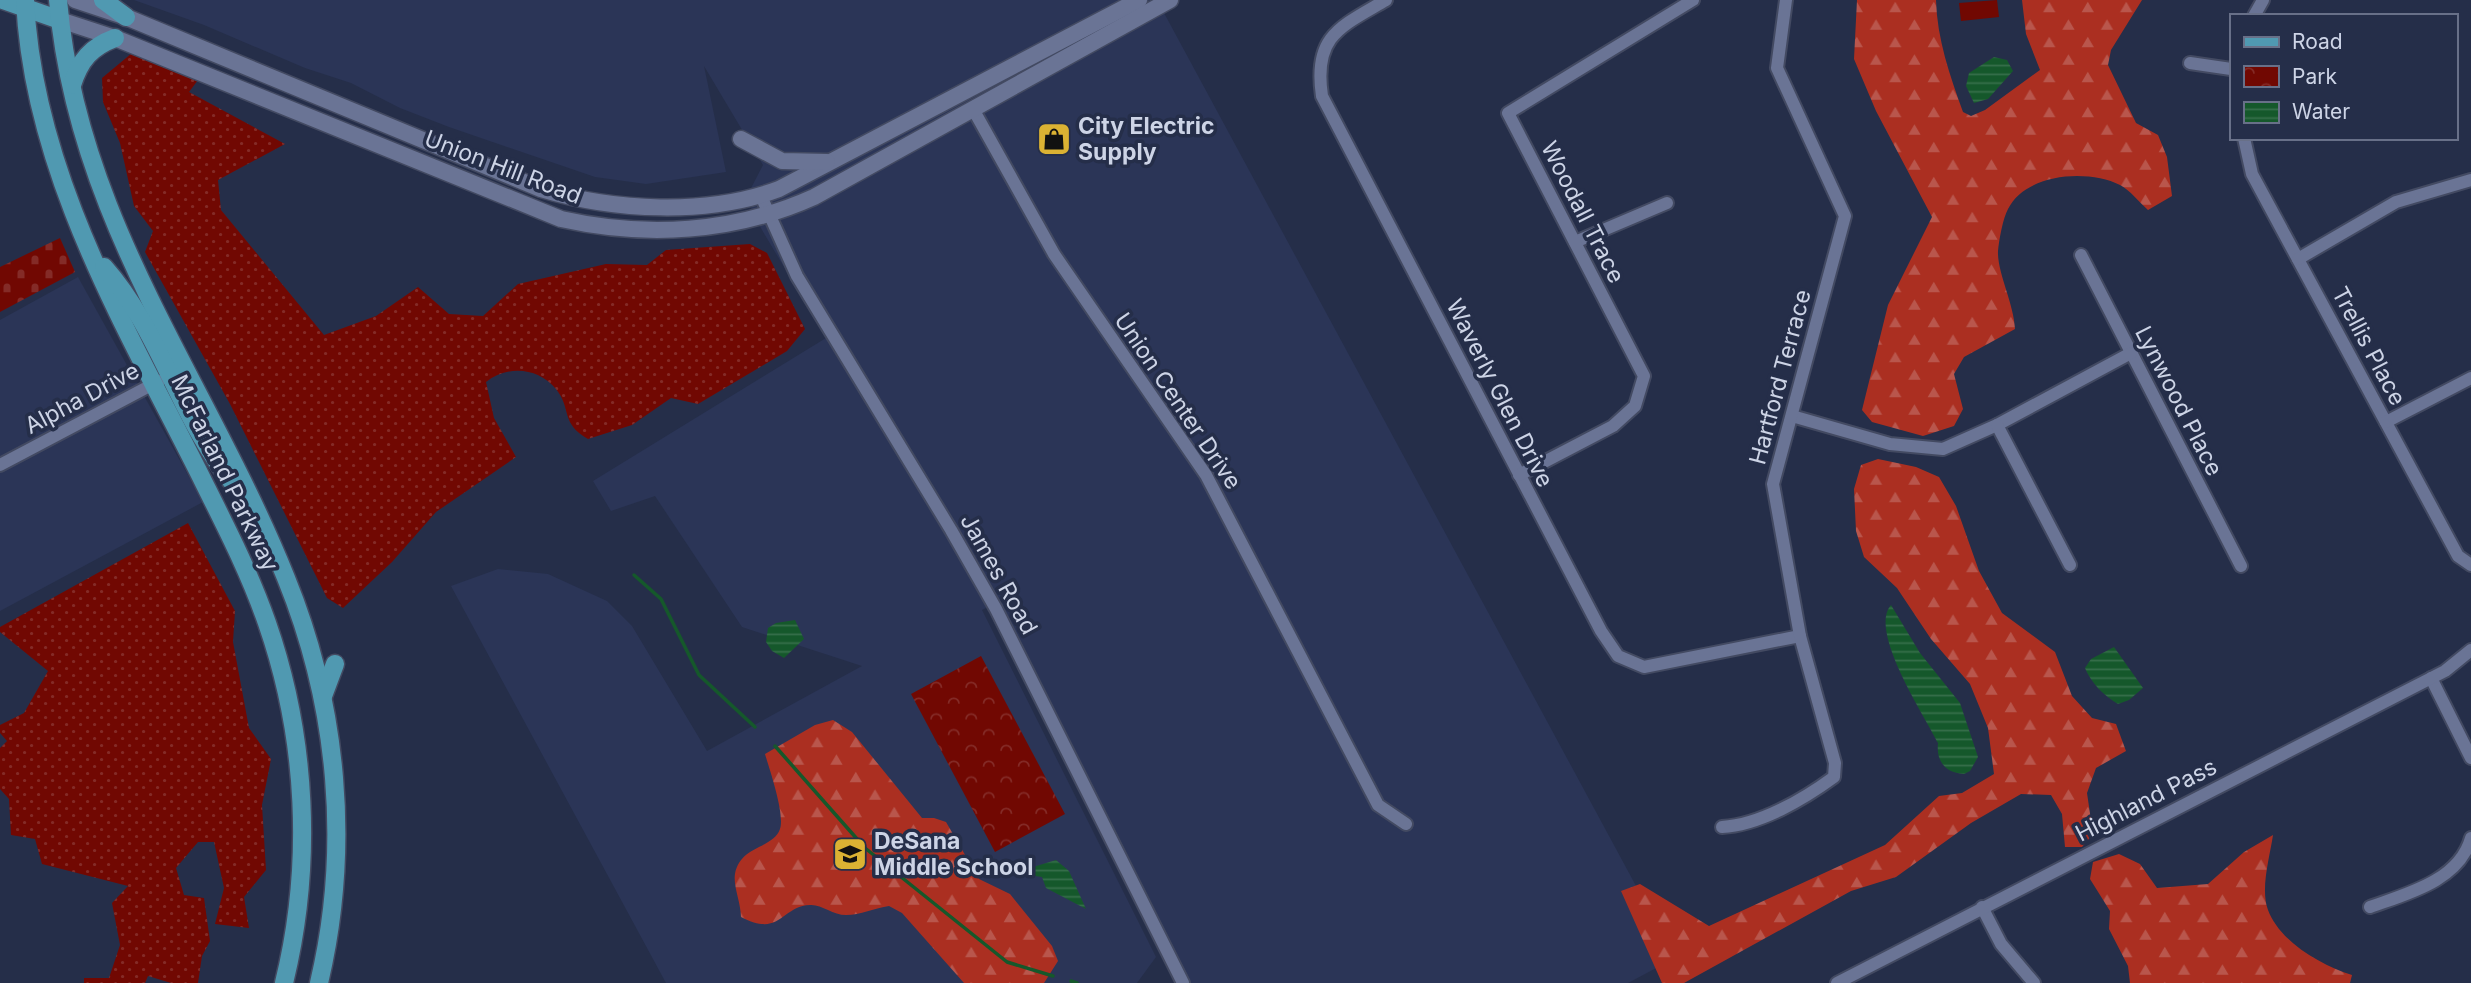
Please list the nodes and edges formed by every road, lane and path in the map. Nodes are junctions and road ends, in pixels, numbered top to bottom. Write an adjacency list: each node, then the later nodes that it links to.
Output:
1 (3, 0): 10 (main road, Union Hill Road)
2 (58, 0): 12 (main road, McFarland Parkway)
3 (75, 0): 11 (street, Union Hill Road)
4 (103, 0): 11 (main road)
5 (1139, 0): 20 (street, Union Hill Road)
6 (1170, 0): 17 (street, Union Hill Road)
7 (1386, 0): 35 (street, Waverly Glen Drive)
8 (1693, 0): 25 (street, Woodall Trace)
9 (1786, 0): 31 (street, Hartford Terrace)
10 (25, 5): 12 (main road, Union Hill Road); 29 (main road, McFarland Parkway)
11 (126, 17): 22 (street, Union Hill Road)
12 (60, 20): 13 (street, Union Hill Road); 16 (main road, McFarland Parkway)
13 (116, 38): 16 (main road); 24 (street, Union Hill Road)
14 (2190, 63): 15 (street)
15 (2230, 69)
16 (71, 89): 29 (main road, McFarland Parkway)
17 (973, 108): 24 (street, Union Hill Road); 45 (street, Union Center Drive)
18 (741, 139): 20 (street)
19 (2244, 140): 27 (street, Trellis Place)
20 (833, 161): 22 (street, Union Hill Road)
21 (2471, 180): 27 (street)
22 (761, 195): 24 (street, James Road)
23 (1667, 203): 25 (street)
24 (769, 216): 53 (street, James Road)
25 (1575, 242): 35 (street, Woodall Trace)
26 (2081, 255): 28 (street, Lynwood Place)
27 (2298, 259): 32 (street, Trellis Place)
28 (2131, 353): 33 (street); 38 (street, Lynwood Place)
29 (169, 376): 34 (street, Alpha Drive); 43 (main road, McFarland Parkway); 50 (main road, McFarland Parkway)
30 (2471, 378): 32 (street)
31 (1792, 416): 33 (street); 39 (street, Hartford Terrace)
32 (2386, 422): 37 (street, Trellis Place)
33 (1997, 425): 36 (street)
34 (0, 465)
35 (1519, 475): 39 (street, Waverly Glen Drive)
36 (2070, 565)
37 (2471, 565)
38 (2241, 566)
39 (1800, 636): 46 (street, Hartford Terrace)
40 (2471, 650): 42 (street, Highland Pass)
41 (335, 664): 43 (main road)
42 (2431, 678): 44 (street); 48 (street, Highland Pass)
43 (323, 696): 52 (main road, McFarland Parkway)
44 (2471, 758)
45 (1406, 824)
46 (1722, 827)
47 (2470, 848): 49 (street)
48 (1982, 907): 54 (street, Highland Pass); 55 (street)
49 (2370, 907)
50 (289, 974): 51 (main road, McFarland Parkway)
51 (284, 983)
52 (319, 983)
53 (1183, 983)
54 (1837, 983)
55 (2034, 983)

